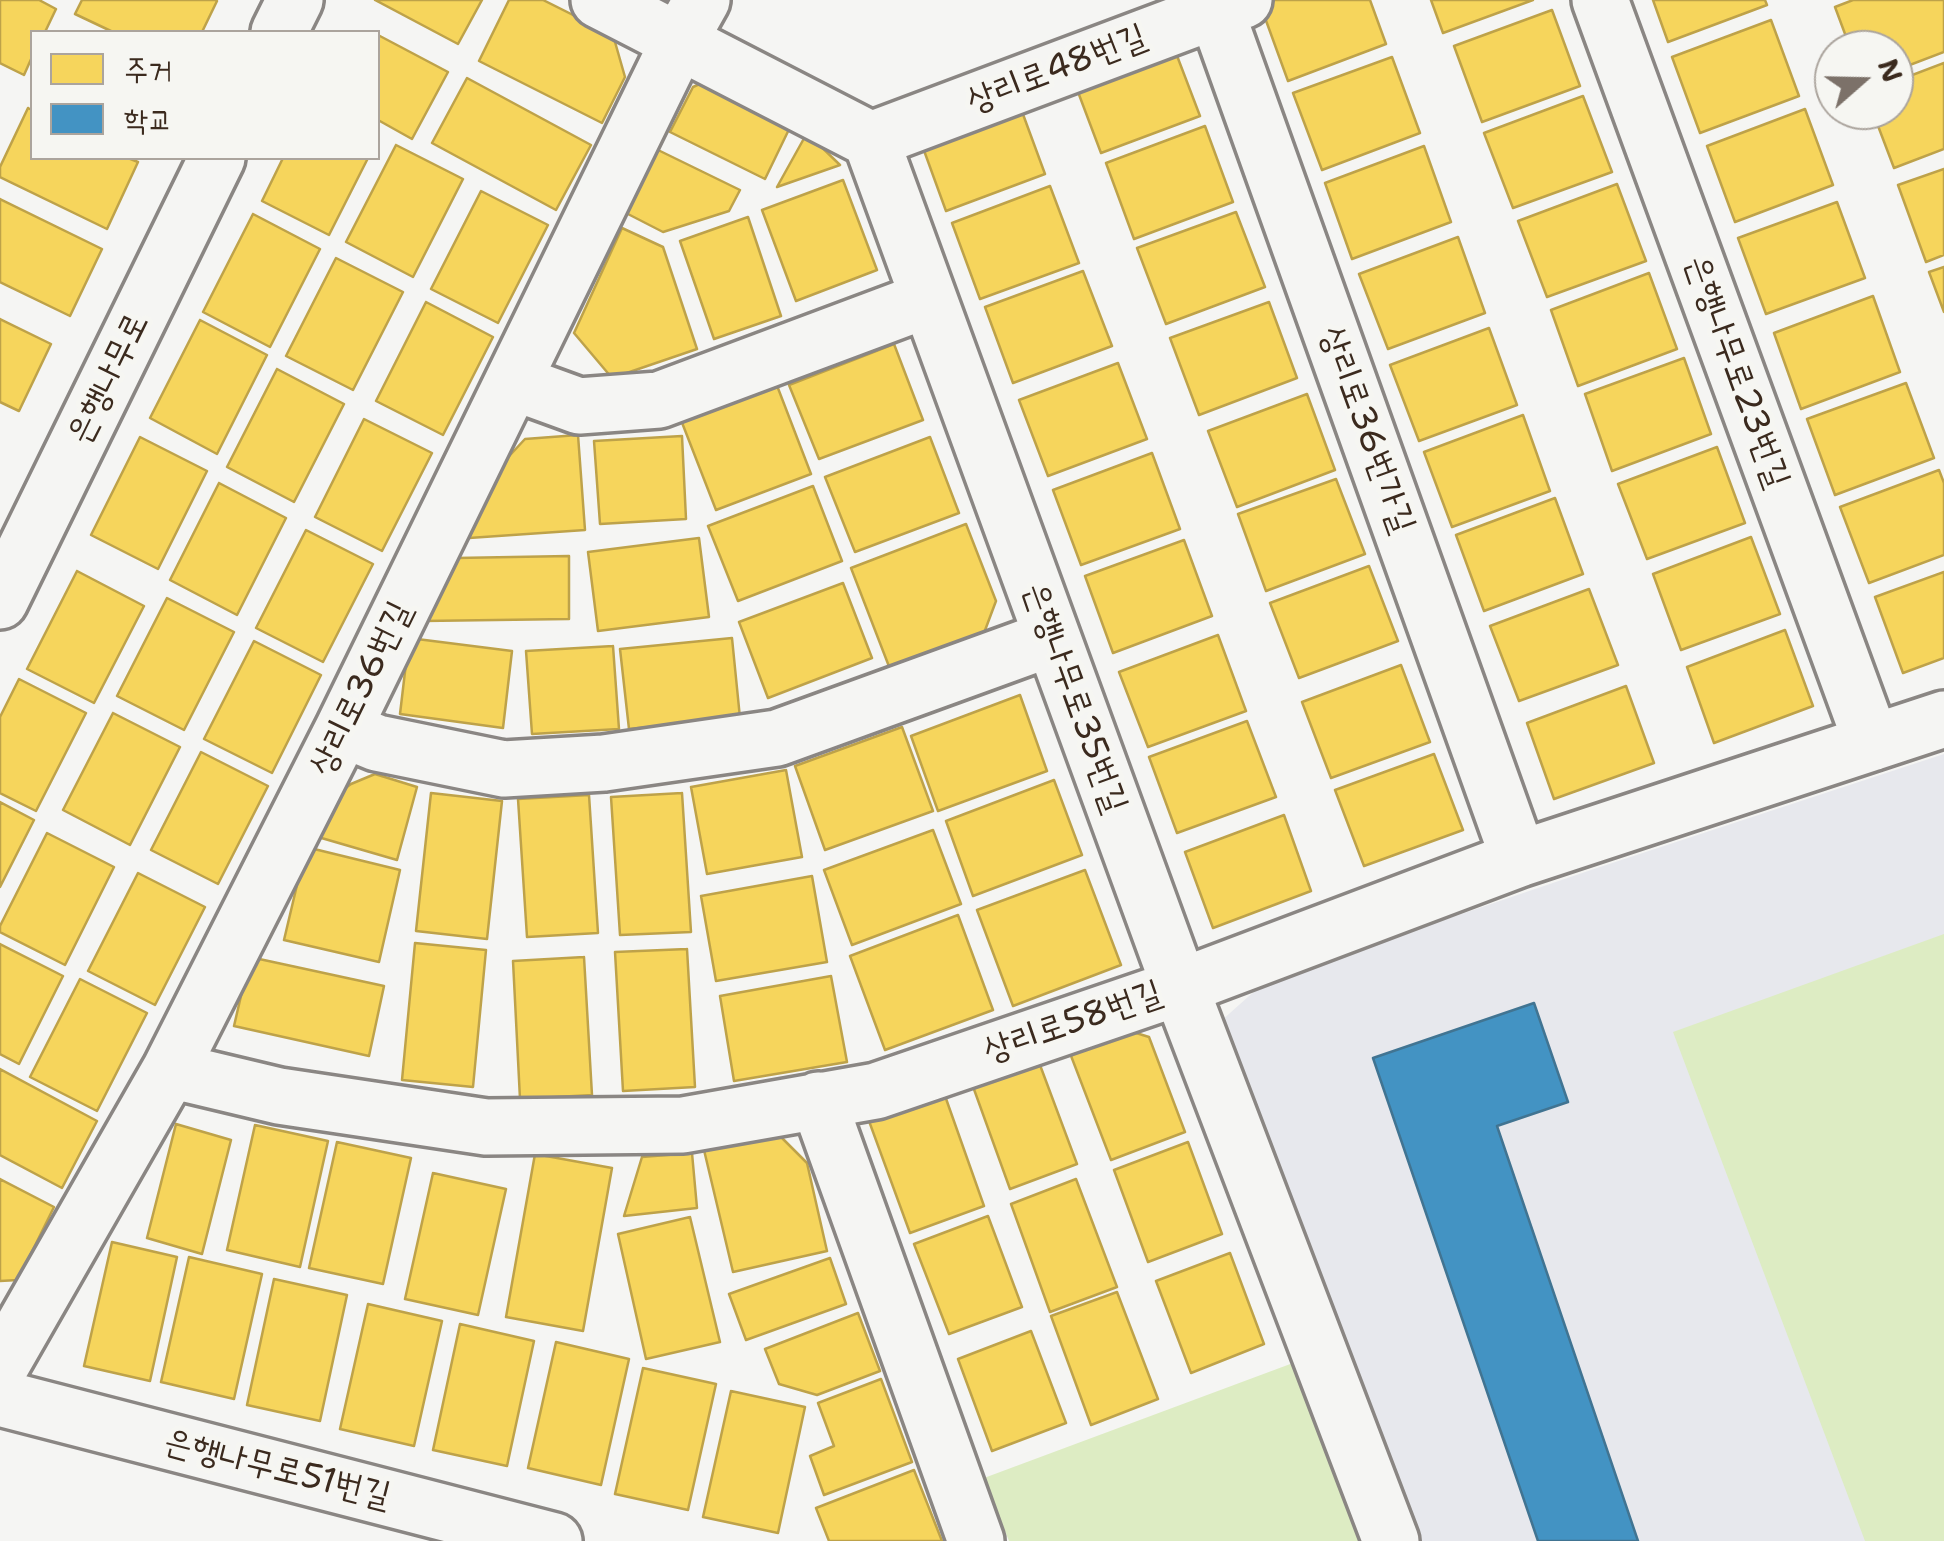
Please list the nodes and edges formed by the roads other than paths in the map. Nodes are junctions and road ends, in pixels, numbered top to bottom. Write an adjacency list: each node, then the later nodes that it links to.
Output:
1 (294, 0): 6 (street)
2 (599, 0): 5 (street)
3 (1600, 0): 15 (street, 은행나무로23번길)
4 (1224, 3): 7 (street, 상리로48번길); 16 (street, 상리로36번가길)
5 (690, 20): 7 (street); 10 (street, 상리로36번길)
6 (280, 30)
7 (871, 140): 9 (street, 은행나무로35번길)
8 (217, 160): 11 (street, 은행나무로)
9 (929, 299): 10 (street); 12 (street, 은행나무로35번길)
10 (513, 382): 14 (street, 상리로36번길)
11 (0, 601)
12 (1052, 638): 14 (street); 17 (street, 은행나무로35번길)
13 (1944, 720): 15 (street, 상리로58번길)
14 (343, 729): 18 (street, 상리로36번길)
15 (1872, 743): 16 (street, 상리로58번길)
16 (1519, 860): 17 (street, 상리로58번길)
17 (1180, 987): 19 (street, 상리로58번길); 24 (street, 은행나무로35번길)
18 (170, 1070): 19 (street, 상리로58번길); 20 (street, 상리로36번길)
19 (818, 1100): 23 (street)
20 (0, 1367)
21 (0, 1398): 22 (street, 은행나무로51번길)
22 (554, 1541)
23 (976, 1541)
24 (1391, 1541)

